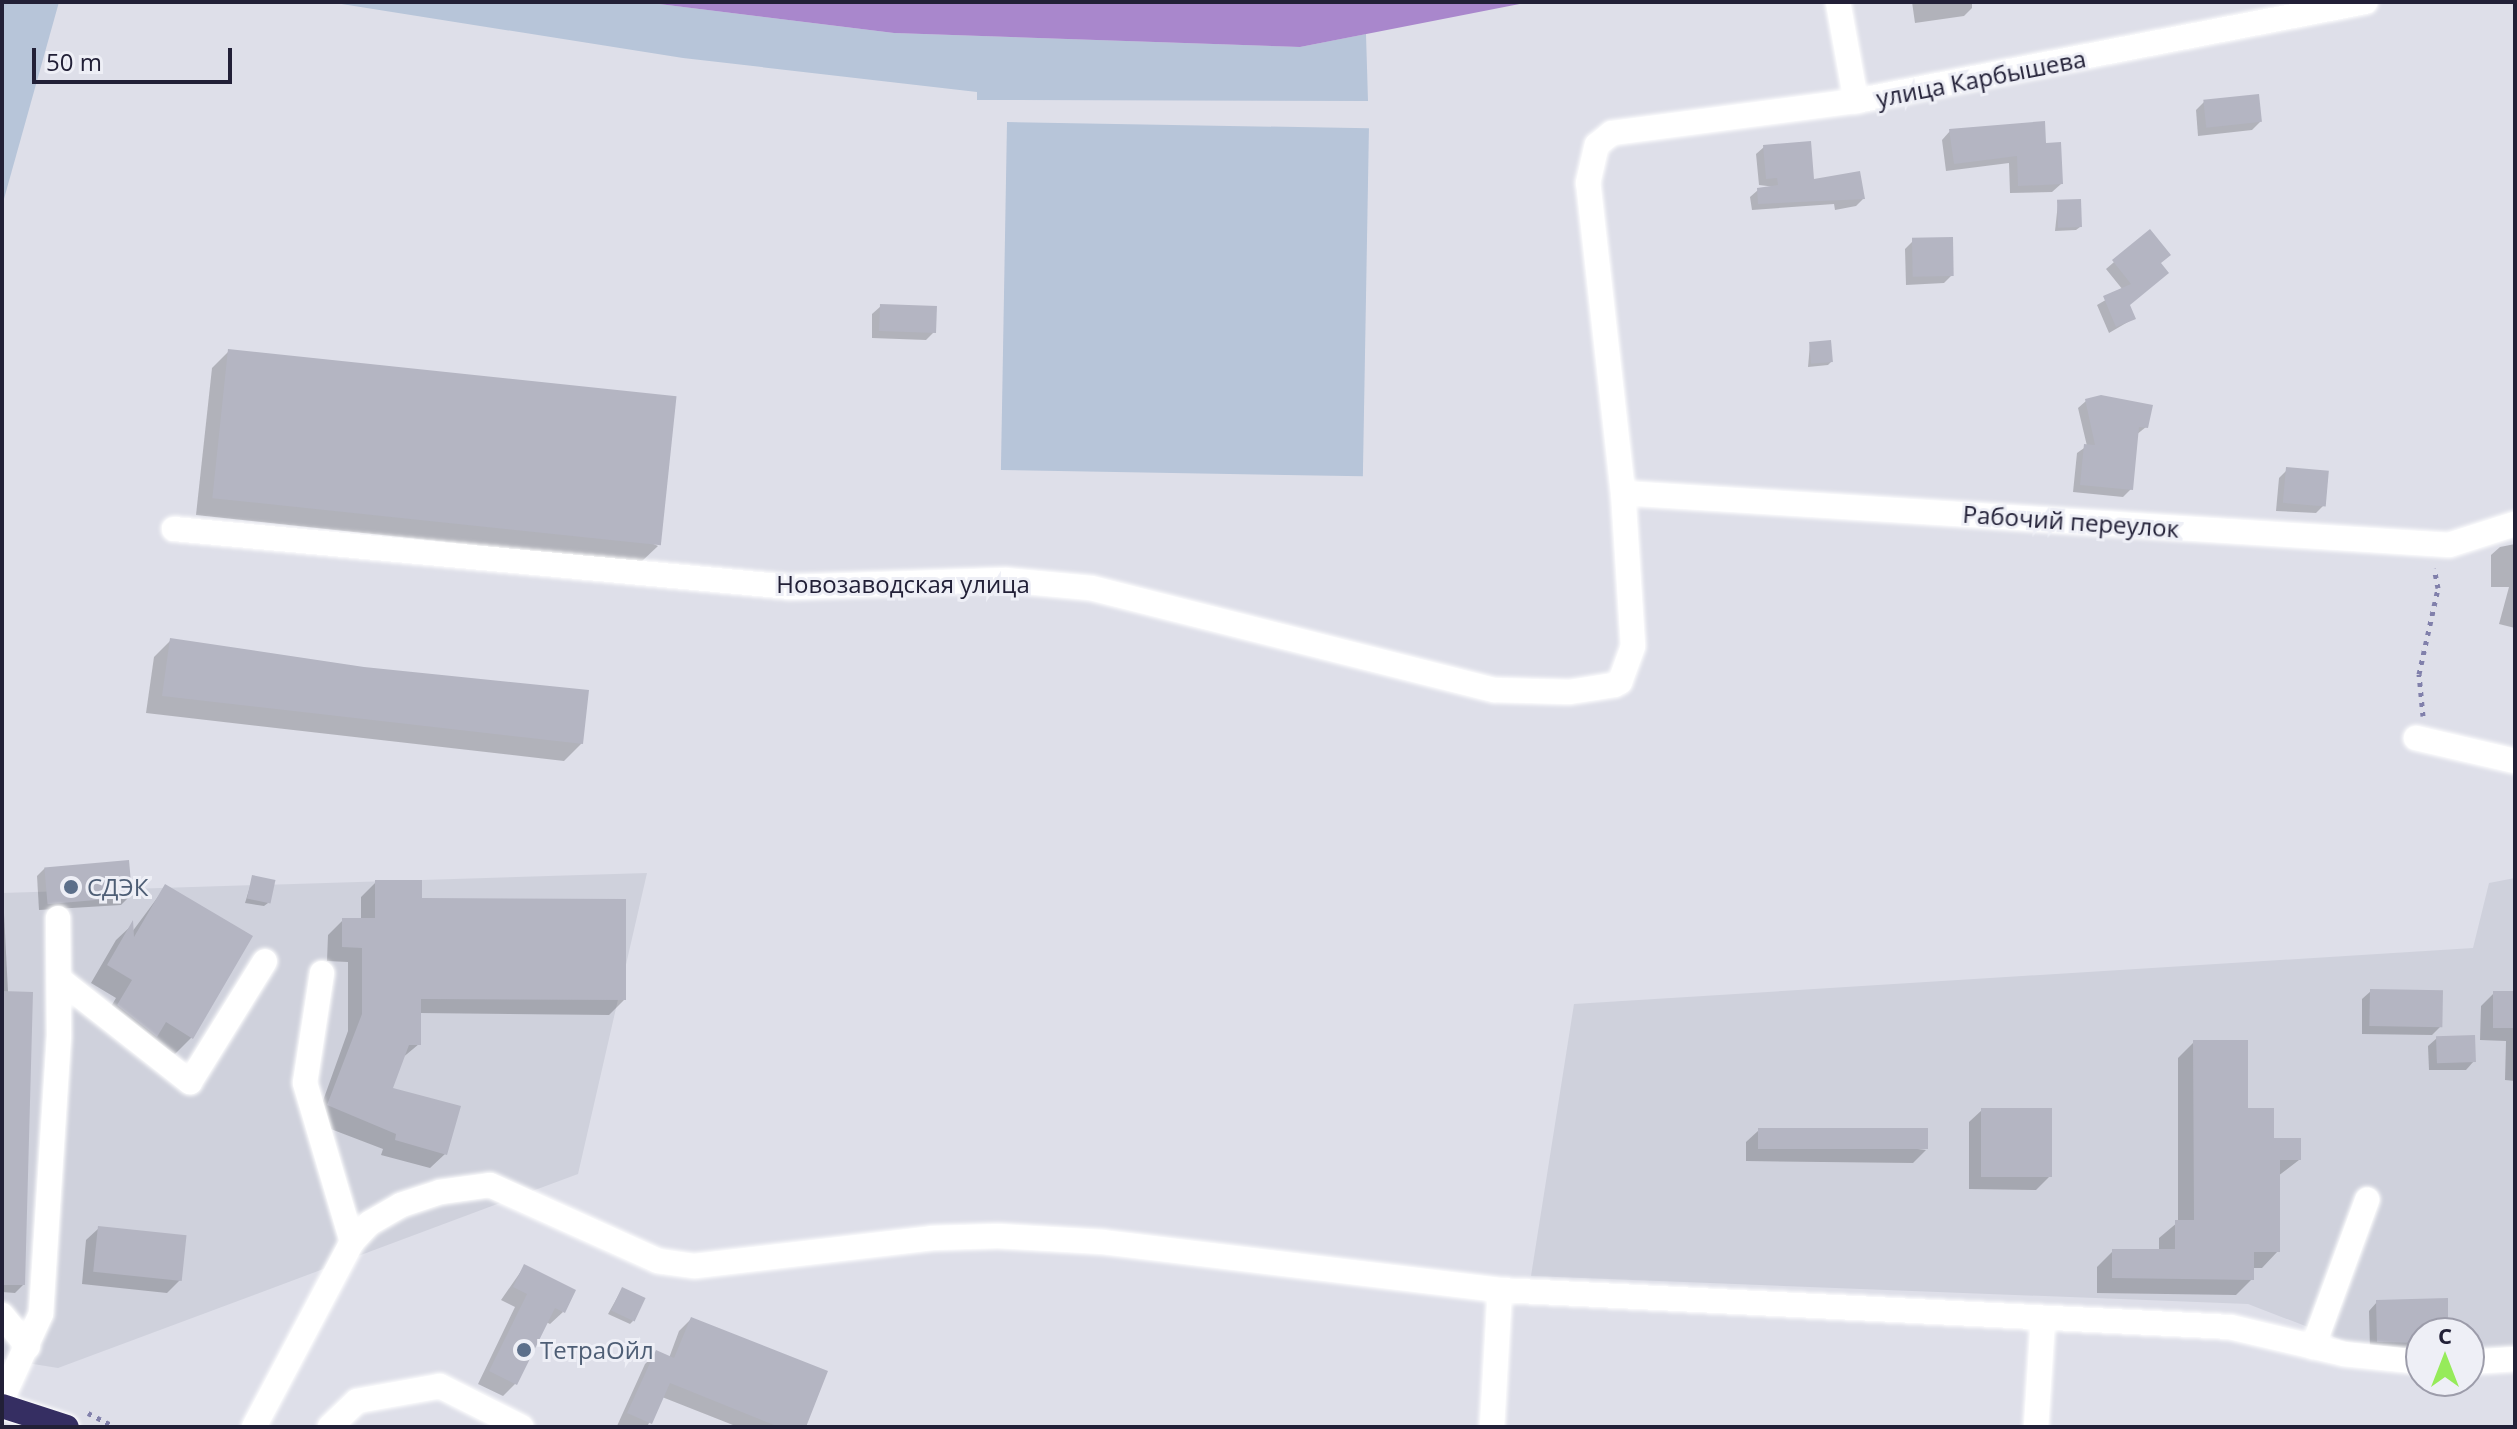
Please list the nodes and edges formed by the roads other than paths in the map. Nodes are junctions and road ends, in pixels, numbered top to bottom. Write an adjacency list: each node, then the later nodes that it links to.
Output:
1 (1838, 2): 3 (street)
2 (2365, 2): 3 (street, улица Карбышева)
3 (1856, 101): 4 (street, улица Карбышева)
4 (1623, 493): 5 (street, Рабочий переулок); 6 (street, Новозаводская улица)
5 (2515, 524)
6 (174, 529)
7 (2420, 739): 8 (street)
8 (2515, 761)
9 (58, 918): 12 (street)
10 (265, 961): 12 (street)
11 (322, 973): 14 (street)
12 (59, 979): 18 (street)
13 (2367, 1200): 19 (street)
14 (352, 1242): 15 (street); 26 (street)
15 (1500, 1290): 17 (street); 29 (street)
16 (2, 1315): 18 (street)
17 (2043, 1320): 19 (street); 30 (street)
18 (28, 1347): 23 (street)
19 (2313, 1347): 21 (street)
20 (2515, 1359): 22 (street)
21 (2405, 1360)
22 (2485, 1361)
23 (2, 1399)
24 (2, 1406): 25 (highway)
25 (67, 1427)
26 (254, 1427)
27 (330, 1427): 28 (street)
28 (521, 1427)
29 (1492, 1427)
30 (2036, 1427)

